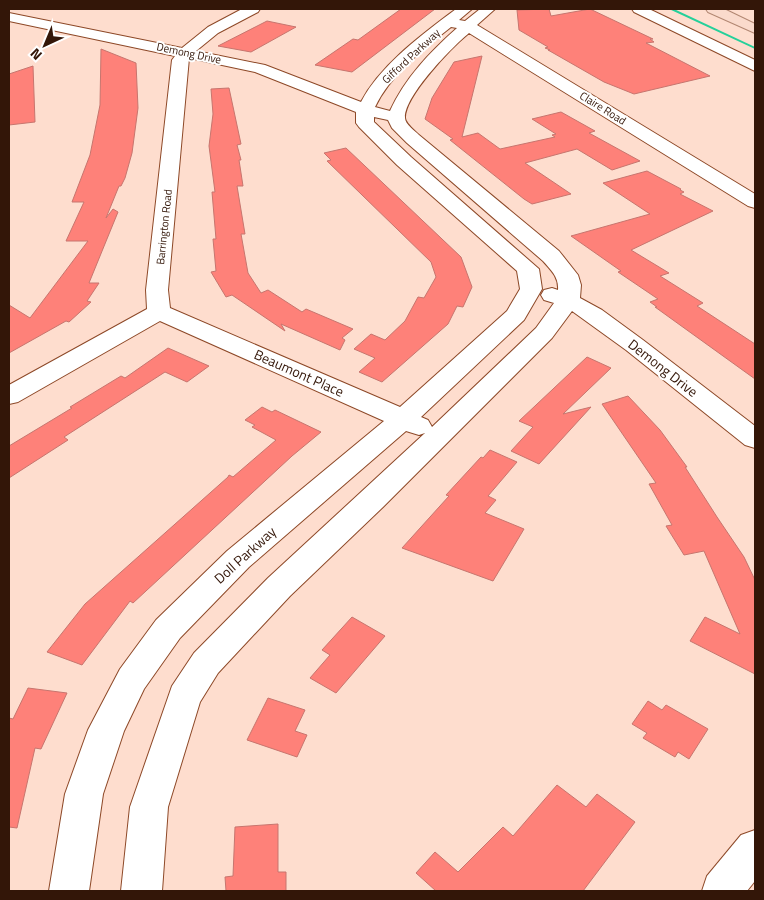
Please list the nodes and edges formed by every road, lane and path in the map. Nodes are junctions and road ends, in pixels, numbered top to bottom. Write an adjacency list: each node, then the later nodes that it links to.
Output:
1 (253, 9): 10 (street)
2 (465, 9): 7 (street, Gifford Parkway)
3 (488, 9): 8 (street, Gifford Parkway)
4 (639, 9): 11 (street)
5 (714, 9): 9 (main road)
6 (9, 17): 10 (street, Demong Drive)
7 (447, 22): 8 (street, Claire Road); 12 (street, Gifford Parkway)
8 (468, 26): 13 (street, Gifford Parkway); 14 (street, Claire Road)
9 (755, 29)
10 (186, 52): 12 (street, Demong Drive); 17 (street, Barrington Road)
11 (755, 66)
12 (364, 110): 13 (street, Demong Drive); 15 (street)
13 (396, 117): 16 (street)
14 (755, 202)
15 (531, 289): 16 (street, Demong Drive); 19 (street, Doll Parkway)
16 (569, 299): 20 (street); 21 (street, Demong Drive)
17 (159, 312): 18 (street); 19 (street, Beaumont Place)
18 (9, 396)
19 (403, 419): 20 (street, Beaumont Place); 23 (street, Doll Parkway)
20 (440, 435): 24 (street)
21 (755, 439)
22 (755, 849): 25 (street)
23 (70, 891)
24 (142, 891)
25 (722, 891)

